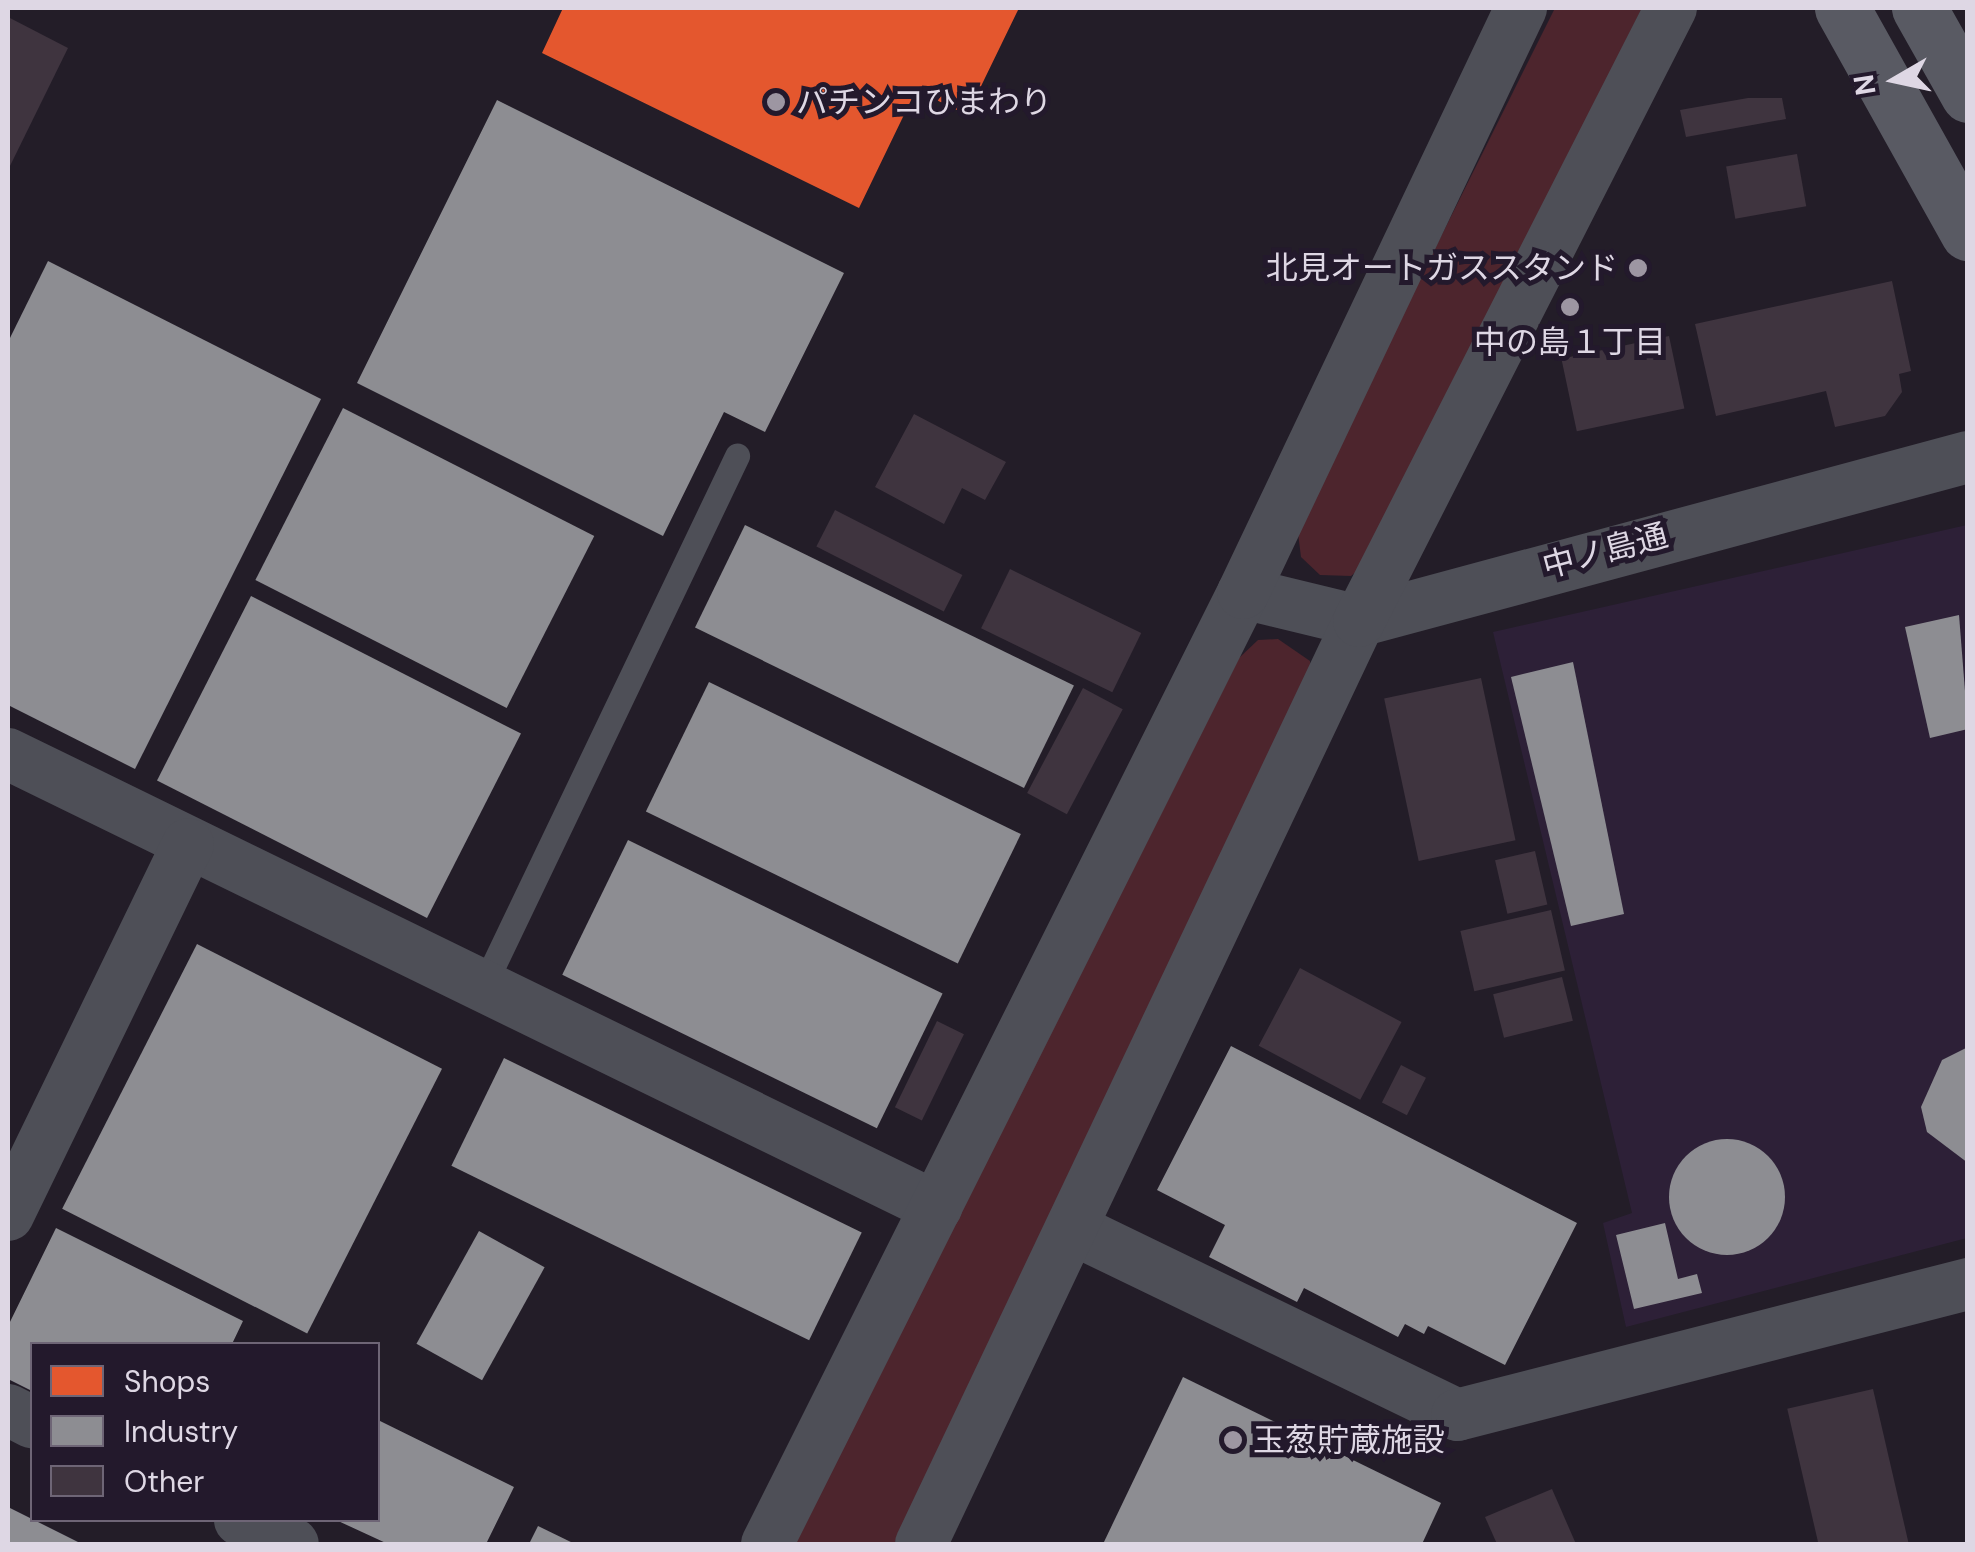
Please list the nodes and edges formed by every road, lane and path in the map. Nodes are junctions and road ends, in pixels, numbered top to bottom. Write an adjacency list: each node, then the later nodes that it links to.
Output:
1 (1521, 8): 9 (street)
2 (1671, 8): 10 (street)
3 (1842, 8): 6 (street)
4 (1919, 8): 5 (street)
5 (1968, 95)
6 (1968, 233)
7 (737, 456): 13 (lane)
8 (1968, 457): 10 (street, 中ノ島通)
9 (1243, 593): 10 (street, 中ノ島通); 14 (street)
10 (1358, 621): 16 (street)
11 (8, 754): 12 (street)
12 (188, 844): 13 (street); 15 (street)
13 (483, 987): 14 (street)
14 (936, 1207): 20 (street)
15 (8, 1214)
16 (1073, 1228): 17 (street); 21 (street)
17 (1964, 1299)
18 (244, 1522): 19 (street)
19 (292, 1544)
20 (768, 1544)
21 (920, 1544)

